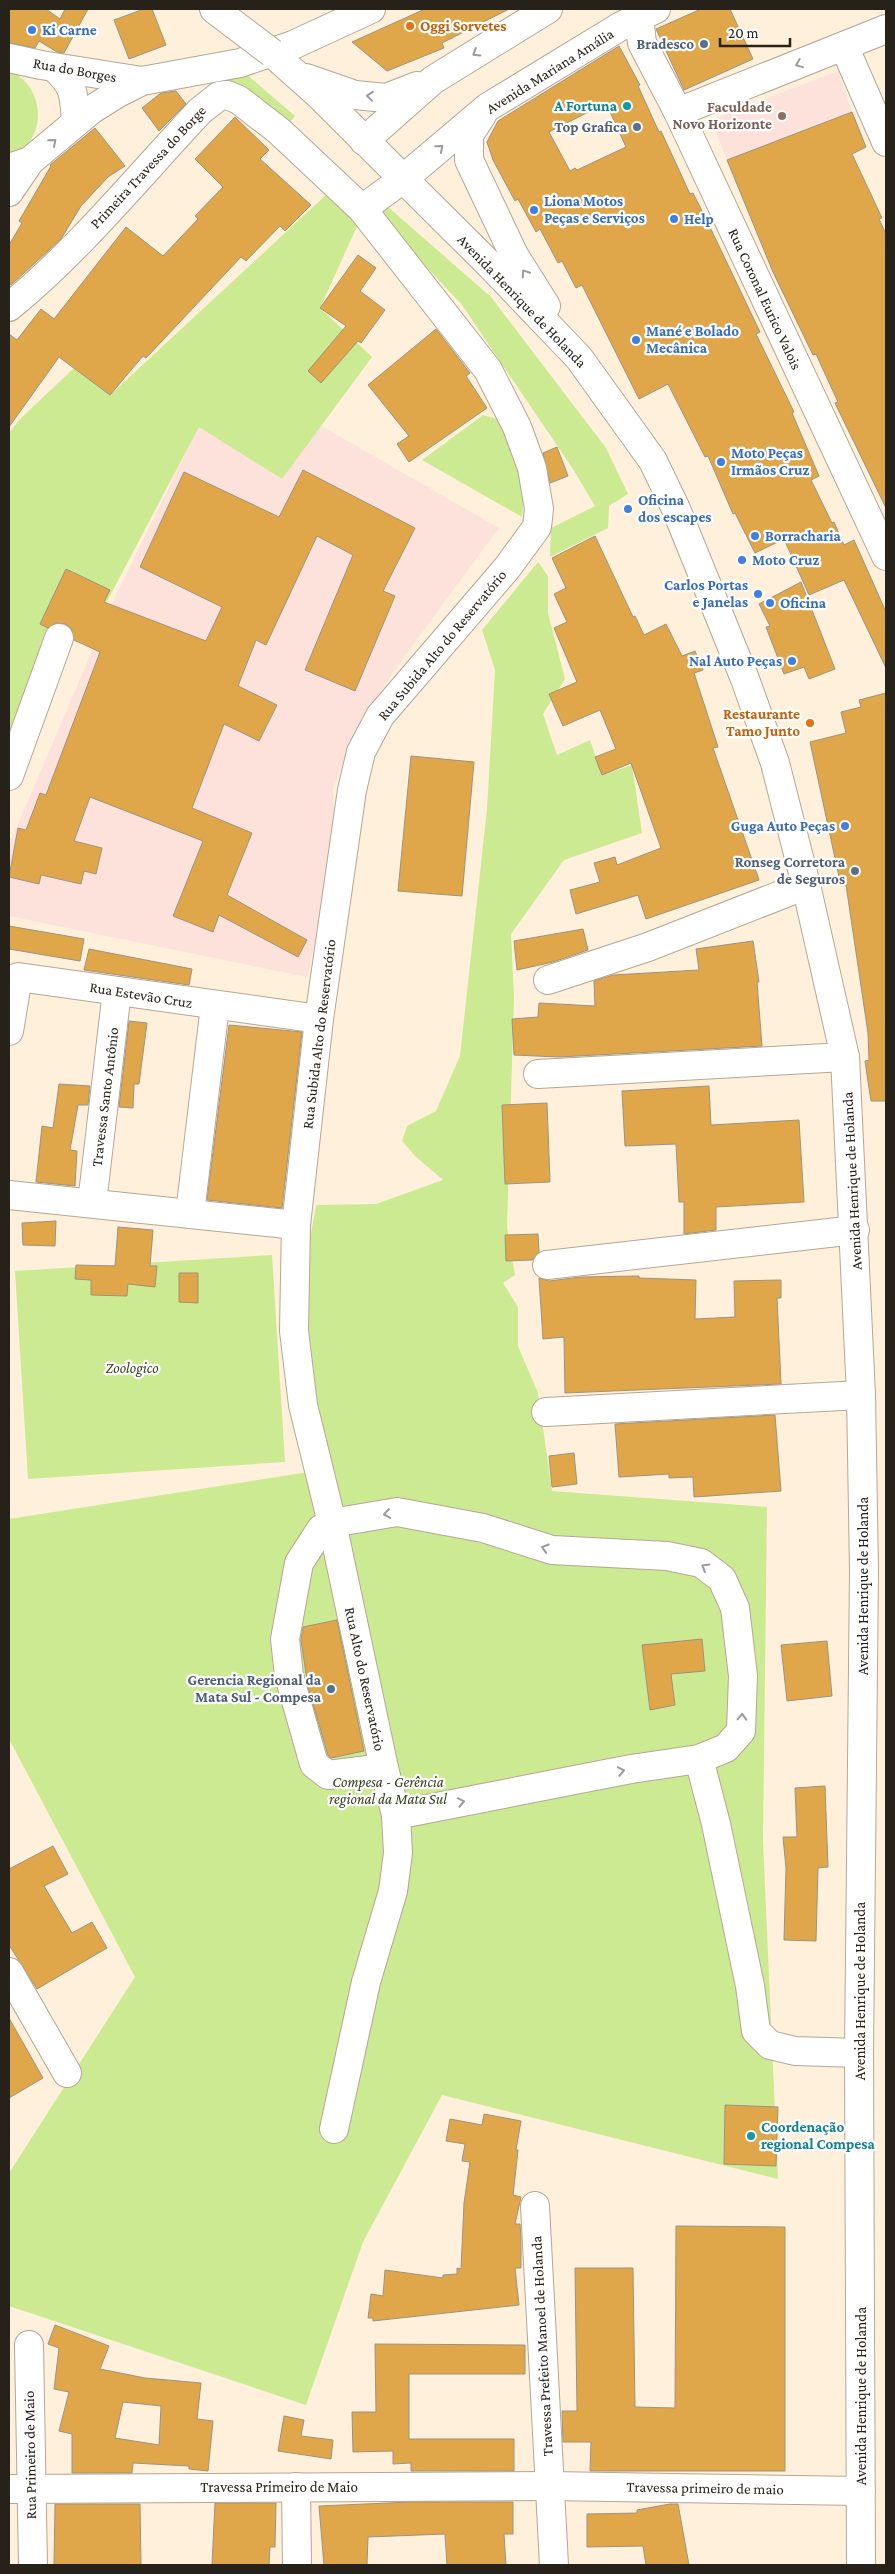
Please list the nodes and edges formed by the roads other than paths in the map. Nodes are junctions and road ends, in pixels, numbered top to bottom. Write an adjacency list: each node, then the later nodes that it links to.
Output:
1 (214, 9): 9 (street, Avenida Henrique de Holanda, bridge)
2 (372, 9): 11 (street)
3 (548, 9): 10 (street, one-way to 10)
4 (634, 19): 12 (street, Avenida Mariana Amália); 13 (street, Rua Coronal Eurico Valois)
5 (886, 29): 6 (street)
6 (844, 46): 13 (street, one-way to 13); 17 (street)
7 (9, 58): 8 (street, Rua do Borges)
8 (55, 68): 11 (street, Rua do Borges); 15 (street)
9 (294, 71): 10 (street, one-way to 9); 16 (street, Avenida Henrique de Holanda)
10 (433, 80): 14 (street)
11 (142, 81): 15 (street)
12 (488, 107): 19 (street, Avenida Mariana Amália, one-way to 12); 23 (street, one-way to 12)
13 (678, 112): 24 (street, Rua Coronal Eurico Valois)
14 (390, 117): 16 (street); 19 (street)
15 (76, 122): 18 (street, one-way to 15)
16 (364, 141): 19 (street, Avenida Henrique de Holanda)
17 (886, 142)
18 (20, 165): 20 (street)
19 (396, 173): 21 (street); 23 (street, Avenida Henrique de Holanda)
20 (9, 192)
21 (362, 209): 22 (street, Primeira Travessa do Borge); 31 (street, Rua Subida Alto do Reservatório)
22 (9, 307)
23 (579, 358): 27 (street, Avenida Henrique de Holanda)
24 (886, 556)
25 (59, 638): 26 (street)
26 (9, 776)
27 (806, 885): 28 (street); 33 (street, Avenida Henrique de Holanda)
28 (548, 980)
29 (117, 991): 30 (street, Rua Estevão Cruz); 32 (street, Rua Estevão Cruz); 36 (street, Travessa Santo Antônio)
30 (215, 1006): 31 (street, Rua Estevão Cruz); 37 (street)
31 (319, 1019): 38 (street, Rua Subida Alto do Reservatório)
32 (9, 1031)
33 (845, 1057): 34 (street); 39 (street, Avenida Henrique de Holanda)
34 (538, 1074)
35 (9, 1195): 36 (street)
36 (92, 1203): 37 (street)
37 (190, 1213): 38 (street)
38 (296, 1225): 43 (street, Rua Alto do Reservatório)
39 (855, 1230): 40 (street); 41 (street, Avenida Henrique de Holanda)
40 (547, 1265)
41 (861, 1395): 42 (street); 48 (street, Avenida Henrique de Holanda)
42 (546, 1412)
43 (332, 1523): 44 (street, one-way to 43); 45 (street, Rua Alto do Reservatório); 45 (street)
44 (699, 1759): 46 (street, one-way to 44); 48 (street)
45 (384, 1768): 46 (street, Rua Alto do Reservatório)
46 (396, 1815): 50 (street, Rua Alto do Reservatório)
47 (9, 1972): 49 (street)
48 (859, 2052): 56 (street, Avenida Henrique de Holanda)
49 (67, 2073)
50 (334, 2129)
51 (535, 2206): 53 (street, Travessa Prefeito Manoel de Holanda)
52 (29, 2345): 55 (street, Rua Primeiro de Maio)
53 (549, 2486): 54 (street, Travessa Primeiro de Maio); 56 (street, Travessa primeiro de maio); 59 (street, Travessa Prefeito Manoel de Holanda)
54 (296, 2487): 55 (street, Travessa Primeiro de Maio); 58 (street)
55 (19, 2489): 57 (street, Rua Primeiro de Maio)
56 (861, 2491): 60 (street, Avenida Henrique de Holanda)
57 (33, 2565)
58 (297, 2565)
59 (554, 2565)
60 (861, 2565)

